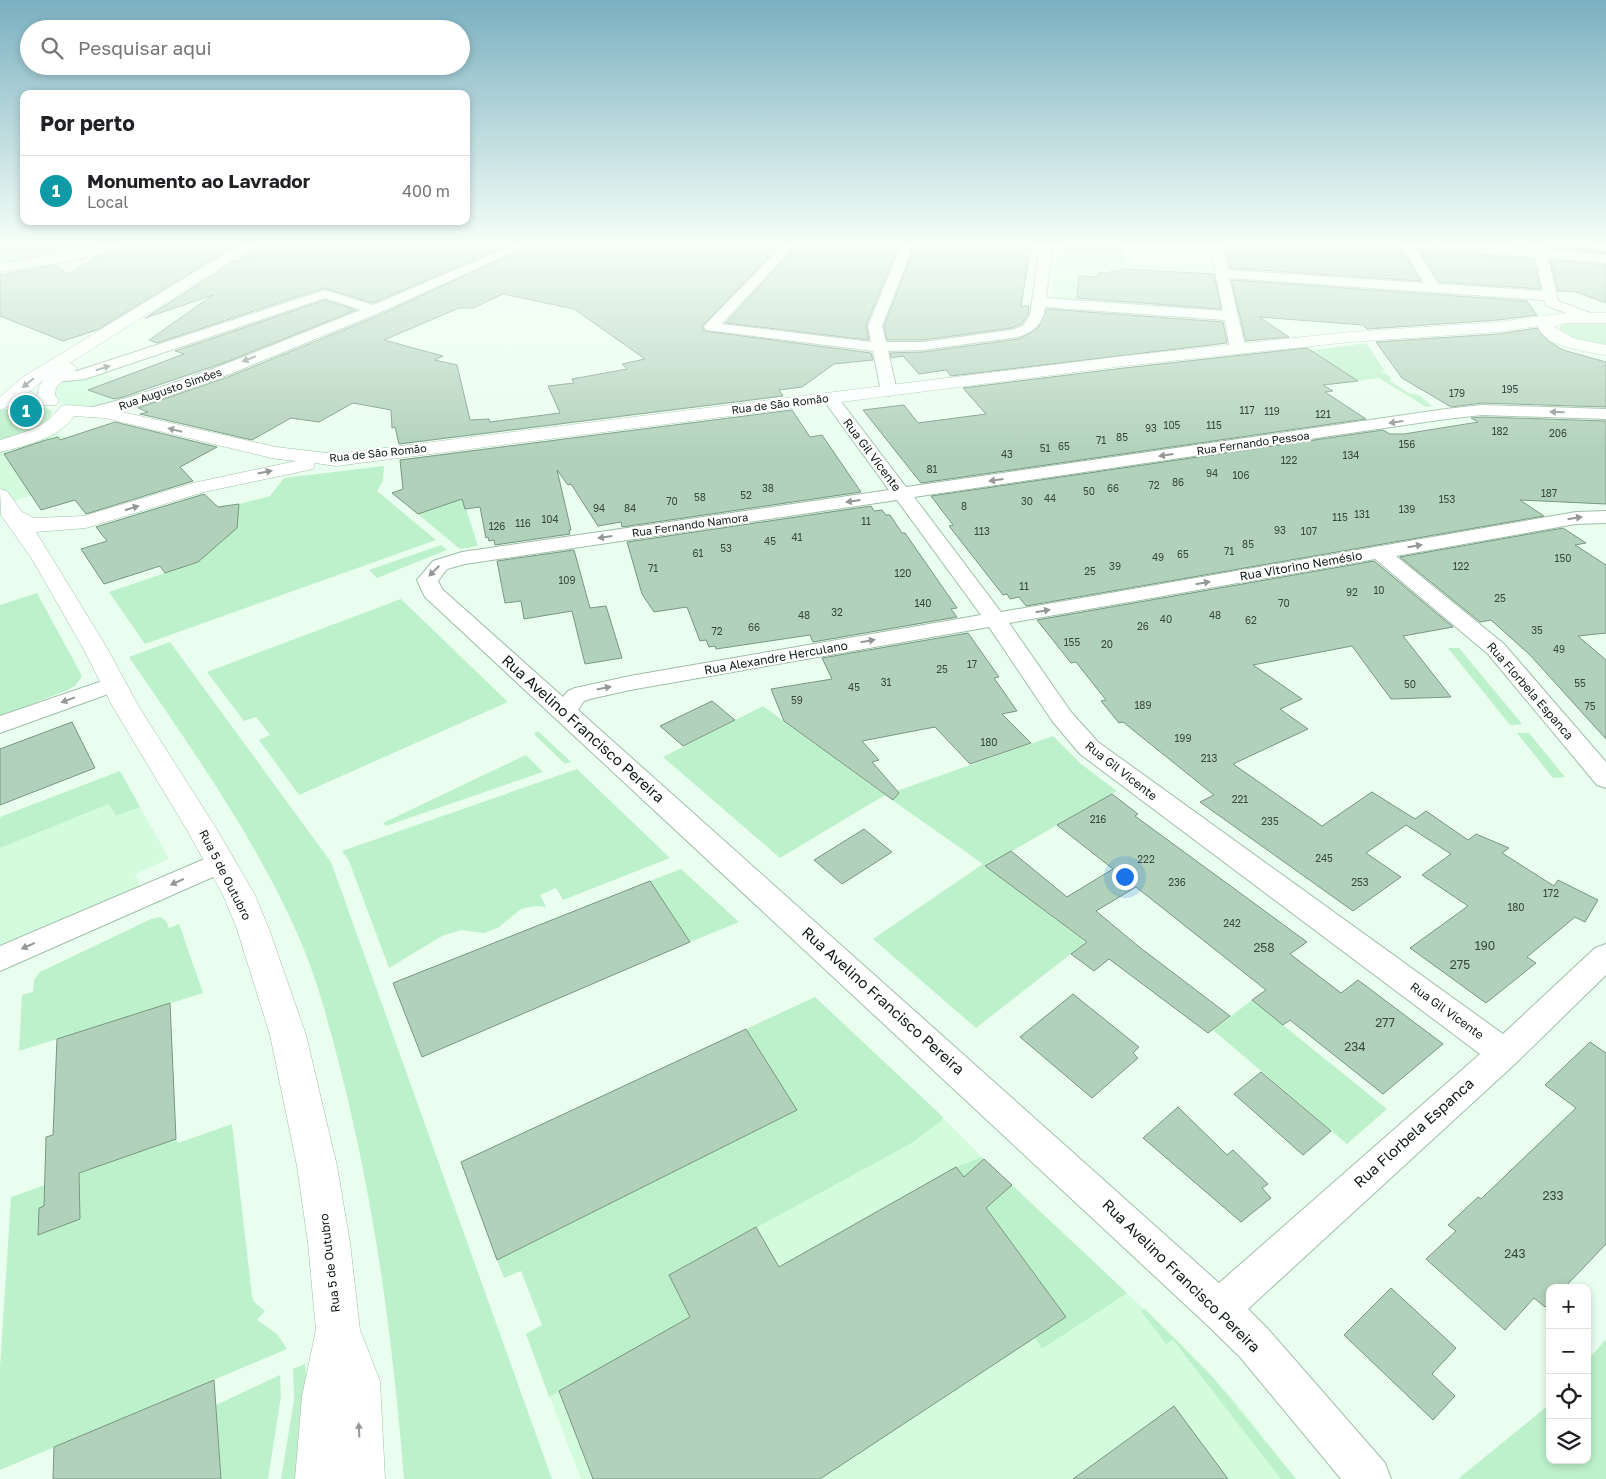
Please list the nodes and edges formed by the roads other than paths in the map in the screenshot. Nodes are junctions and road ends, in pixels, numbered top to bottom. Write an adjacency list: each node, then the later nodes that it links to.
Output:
1 (137, 315): 22 (main road, one-way to 22)
2 (151, 315): 18 (main road)
3 (262, 315): 18 (street, one-way to 3)
4 (361, 315): 24 (street, Rua Augusto Simões, one-way to 24)
5 (722, 315): 15 (street)
6 (879, 315): 15 (street)
7 (1036, 315): 15 (street)
8 (1217, 315): 10 (street)
9 (1552, 315): 12 (street)
10 (1230, 316): 16 (street)
11 (1602, 318): 12 (main road, Rua de São Romão)
12 (1557, 319): 13 (main road, Rua de São Romão); 14 (main road)
13 (1498, 327): 14 (main road, Rua de São Romão); 16 (main road, Rua de São Romão)
14 (1556, 337): 17 (main road, Rua de São Romão)
15 (878, 347): 19 (street)
16 (1238, 349): 19 (main road, Rua de São Romão)
17 (1606, 350)
18 (55, 377): 21 (main road)
19 (889, 390): 20 (main road, Rua de São Romão)
20 (830, 398): 28 (main road, Rua de São Romão); 30 (street, Rua Gil Vicente)
21 (50, 401): 22 (main road); 23 (main road)
22 (0, 405)
23 (66, 410): 24 (main road, Rua de São Romão); 27 (main road)
24 (96, 412): 26 (main road, Rua de São Romão, one-way to 24)
25 (1606, 414): 30 (street, Rua Fernando Pessoa, one-way to 30)
26 (223, 442): 28 (main road, Rua de São Romão); 29 (main road)
27 (0, 446)
28 (336, 460): 29 (main road, one-way to 28)
29 (200, 487): 34 (main road, one-way to 29)
30 (901, 494): 36 (street, Rua Fernando Namora, one-way to 36); 38 (street, Rua Gil Vicente)
31 (0, 495): 32 (main road, Rua 5 de Outubro)
32 (12, 515): 34 (main road); 37 (main road, Rua 5 de Outubro)
33 (1606, 517): 35 (street, Rua Vitorino Nemésio, one-way to 33)
34 (86, 522): 37 (main road)
35 (1379, 552): 38 (street, Rua Vitorino Nemésio, one-way to 35); 42 (street, Rua Florbela Espanca)
36 (478, 555): 40 (street, Rua Avelino Francisco Pereira, one-way to 40)
37 (43, 559): 39 (main road, Rua 5 de Outubro)
38 (995, 619): 40 (street, Rua Alexandre Herculano, one-way to 38); 46 (street, Rua Gil Vicente)
39 (114, 684): 41 (street, one-way to 41); 43 (main road, Rua 5 de Outubro)
40 (564, 711): 47 (street, Rua Avelino Francisco Pereira)
41 (0, 725)
42 (1606, 779)
43 (221, 862): 45 (street, one-way to 45); 48 (main road, Rua 5 de Outubro)
44 (1606, 956): 46 (street, Rua Florbela Espanca)
45 (0, 958)
46 (1504, 1053): 47 (street, Rua Florbela Espanca)
47 (1220, 1310): 51 (street, Rua Avelino Francisco Pereira)
48 (338, 1330): 49 (main road, Rua 5 de Outubro); 50 (main road, Rua 5 de Outubro, one-way to 48)
49 (319, 1479)
50 (361, 1479)
51 (1369, 1479)

